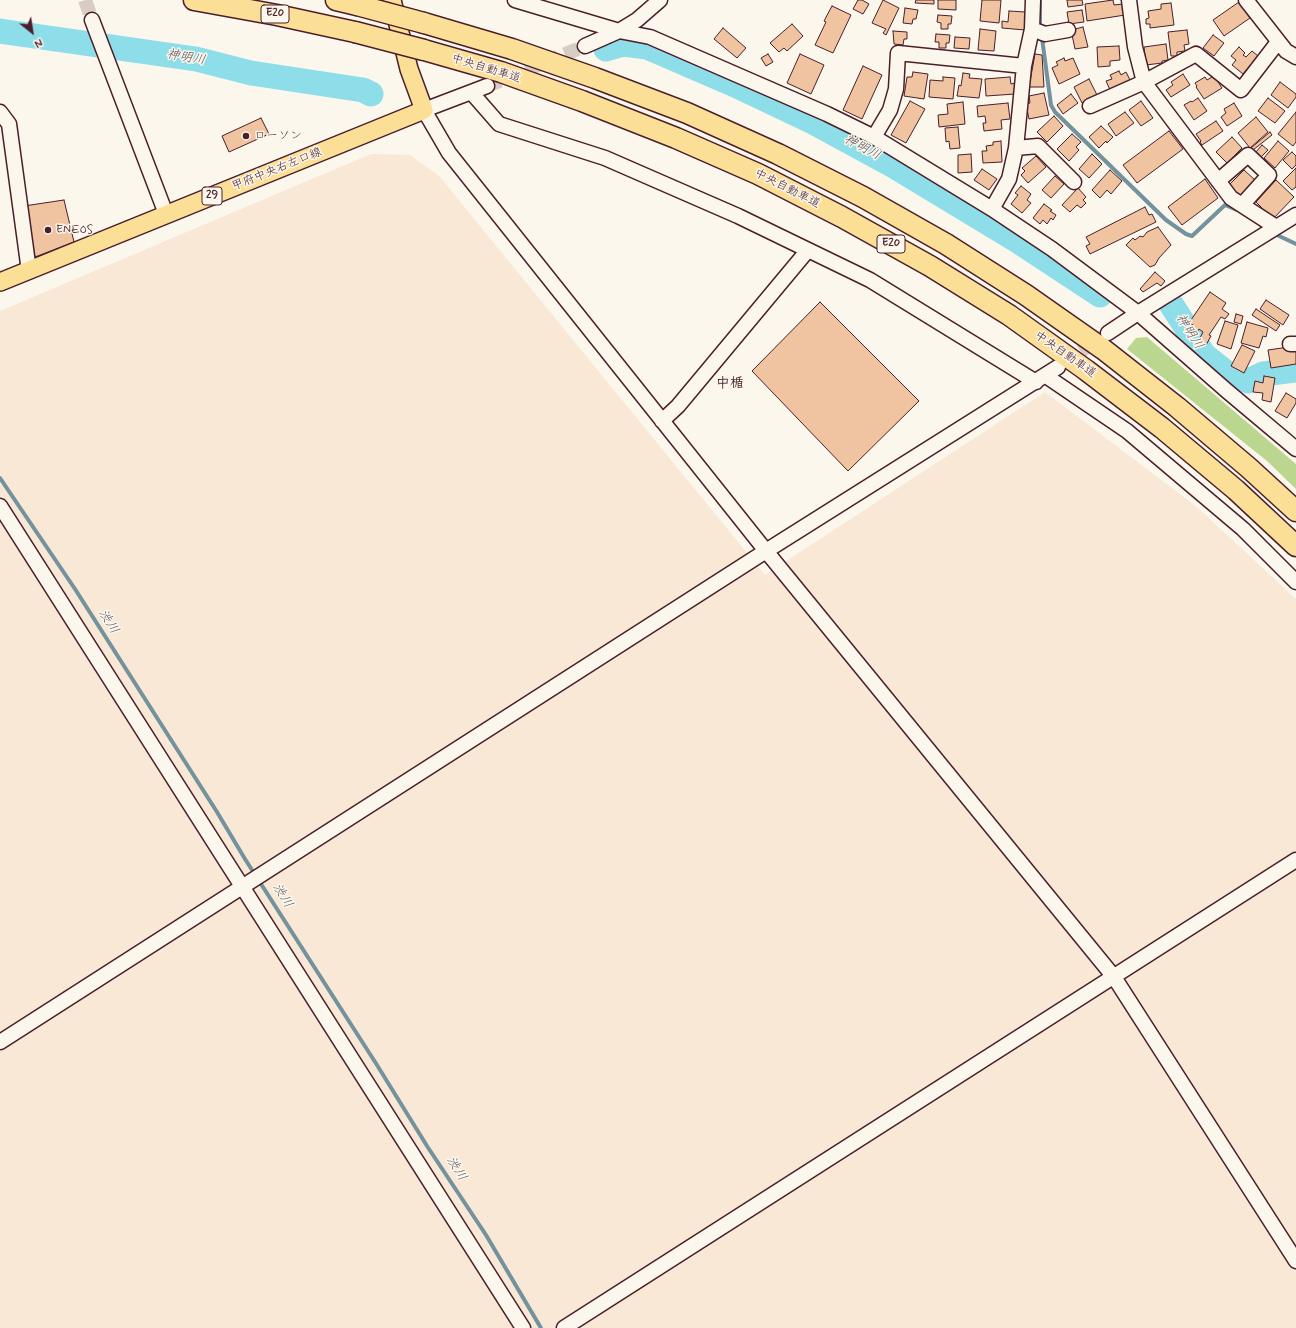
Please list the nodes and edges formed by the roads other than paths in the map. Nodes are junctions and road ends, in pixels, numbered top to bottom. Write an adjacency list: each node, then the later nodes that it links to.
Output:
1 (194, 0): 43 (highway, 中央自動車道 / E20, bridge)
2 (336, 0): 42 (highway, E20, bridge)
3 (392, 0): 21 (main road)
4 (515, 0): 12 (street)
5 (660, 0): 12 (street)
6 (1032, 0): 10 (street)
7 (1129, 0): 17 (street)
8 (1246, 0): 13 (street)
9 (92, 20): 29 (street)
10 (1032, 29): 11 (street); 16 (street)
11 (1068, 30)
12 (619, 31): 14 (street); 23 (street)
13 (1278, 42): 15 (street); 17 (street)
14 (585, 46)
15 (1296, 57)
16 (1024, 66): 23 (street); 24 (street)
17 (1144, 82): 20 (street); 25 (street)
18 (487, 86): 19 (street)
19 (471, 92): 21 (street); 32 (street)
20 (1090, 106)
21 (424, 110): 29 (main road, 甲府中央右左口線 / 29); 39 (street)
22 (0, 112): 33 (street)
23 (874, 137): 28 (street)
24 (1016, 148): 26 (street); 28 (street)
25 (1218, 181): 27 (street); 27 (street)
26 (1074, 182)
27 (1242, 205): 31 (street)
28 (992, 209): 35 (street)
29 (166, 214): 33 (main road, 甲府中央右左口線 / 29)
30 (1296, 215): 31 (street)
31 (1276, 227): 35 (street)
32 (808, 250): 38 (street); 39 (street)
33 (29, 271): 34 (main road, 甲府中央右左口線 / 29)
34 (0, 282)
35 (1138, 313): 36 (street); 40 (street)
36 (1108, 333)
37 (1058, 367): 38 (street)
38 (1041, 379): 44 (street); 45 (street)
39 (662, 422): 44 (street)
40 (1296, 449)
41 (0, 506): 47 (street)
42 (1296, 511)
43 (1296, 546)
44 (766, 550): 47 (street); 48 (street)
45 (1296, 582)
46 (1296, 860): 48 (street)
47 (246, 885): 49 (street); 51 (street)
48 (1114, 977): 50 (street); 52 (street)
49 (0, 1042)
50 (1296, 1261)
51 (523, 1328)
52 (564, 1328)

